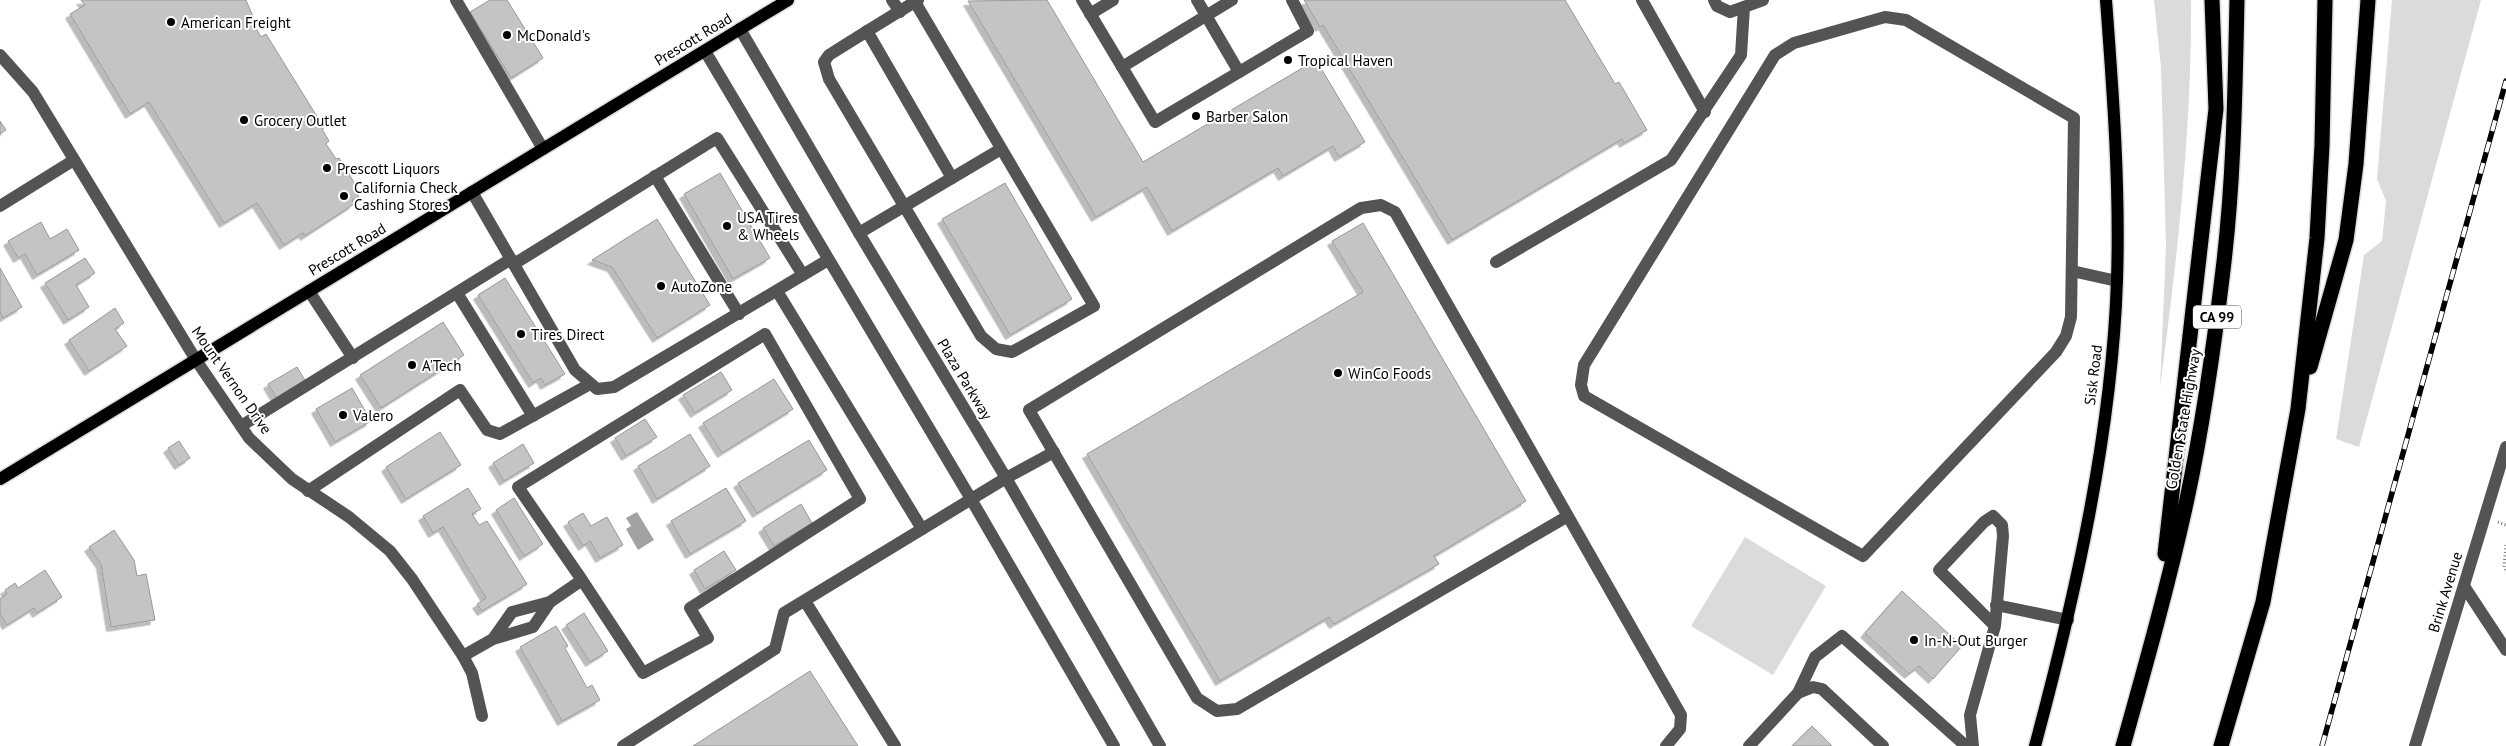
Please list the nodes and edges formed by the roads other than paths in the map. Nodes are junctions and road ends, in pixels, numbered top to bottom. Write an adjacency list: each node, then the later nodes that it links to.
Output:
1 (456, 0): 29 (street)
2 (788, 0): 22 (main road, Prescott Road)
3 (892, 0): 19 (street)
4 (1082, 0): 20 (street)
5 (1114, 0): 20 (street)
6 (1197, 0): 21 (street)
7 (1232, 0): 21 (street)
8 (1292, 0): 27 (street)
9 (1642, 0): 28 (street)
10 (1714, 0): 18 (street)
11 (1763, 0): 18 (street)
12 (2106, 0): 43 (main road, Sisk Road)
13 (2212, 0): 69 (highway)
14 (2237, 0): 69 (highway, Golden State Highway / CA 99)
15 (2325, 0): 51 (highway)
16 (2368, 0): 51 (highway)
17 (917, 1): 19 (street); 30 (street)
18 (1744, 7): 28 (street)
19 (900, 12): 23 (street)
20 (1090, 14): 26 (street)
21 (1206, 16): 26 (street); 27 (street)
22 (740, 29): 24 (main road, Prescott Road); 37 (street, Plaza Parkway)
23 (867, 31): 33 (street); 36 (street)
24 (705, 50): 29 (main road, Prescott Road); 38 (street)
25 (0, 55): 31 (street, Mount Vernon Drive)
26 (1122, 67): 27 (street)
27 (1239, 72)
28 (1705, 112): 40 (street)
29 (543, 149): 34 (main road, Prescott Road)
30 (1001, 149): 33 (street); 36 (street)
31 (74, 160): 35 (street); 49 (street, Mount Vernon Drive)
32 (655, 176): 39 (street); 42 (street); 47 (street)
33 (952, 178): 36 (street)
34 (472, 192): 39 (street); 44 (main road, Prescott Road)
35 (0, 206)
36 (905, 207): 37 (street)
37 (859, 233): 56 (street, Plaza Parkway)
38 (828, 260): 42 (street); 59 (street)
39 (513, 262): 46 (street); 50 (street)
40 (1496, 262)
41 (2072, 271): 41 (street); 43 (street)
42 (803, 276): 45 (street)
43 (2117, 281): 67 (main road, Sisk Road)
44 (309, 291): 48 (street); 49 (main road, Prescott Road)
45 (777, 291): 47 (street); 61 (street)
46 (457, 293): 48 (street); 52 (street)
47 (739, 314): 50 (street)
48 (353, 358): 53 (street)
49 (196, 360): 53 (street, Mount Vernon Drive); 57 (main road, Prescott Road)
50 (590, 384): 52 (street)
51 (2298, 409): 86 (highway)
52 (533, 416): 58 (street)
53 (241, 426): 58 (street, Mount Vernon Drive)
54 (2506, 447): 63 (street, Brink Avenue)
55 (1054, 452): 56 (street); 60 (street); 60 (street)
56 (1006, 478): 59 (street); 78 (street, Plaza Parkway)
57 (0, 479)
58 (308, 491): 72 (street, Mount Vernon Drive)
59 (971, 499): 61 (street); 77 (street)
60 (1568, 516): 79 (street)
61 (922, 529): 64 (street)
62 (582, 580): 62 (street); 65 (street)
63 (2464, 586): 71 (street); 87 (street, Brink Avenue)
64 (805, 601): 75 (street); 76 (street)
65 (550, 602): 70 (street); 70 (street)
66 (1996, 606): 67 (street); 68 (street); 68 (street)
67 (2068, 620): 84 (main road, Sisk Road)
68 (1995, 626): 83 (street)
69 (2156, 630): 85 (highway, Golden State Highway / CA 99)
70 (493, 639): 72 (street)
71 (2506, 650)
72 (463, 656): 74 (street, Mount Vernon Drive)
73 (1798, 693): 80 (street); 81 (street); 82 (street)
74 (482, 716)
75 (623, 746)
76 (895, 746)
77 (1114, 746)
78 (1160, 746)
79 (1666, 746)
80 (1749, 746)
81 (1884, 746)
82 (1966, 746)
83 (1973, 746)
84 (2035, 746)
85 (2123, 746)
86 (2221, 746)
87 (2414, 746)

